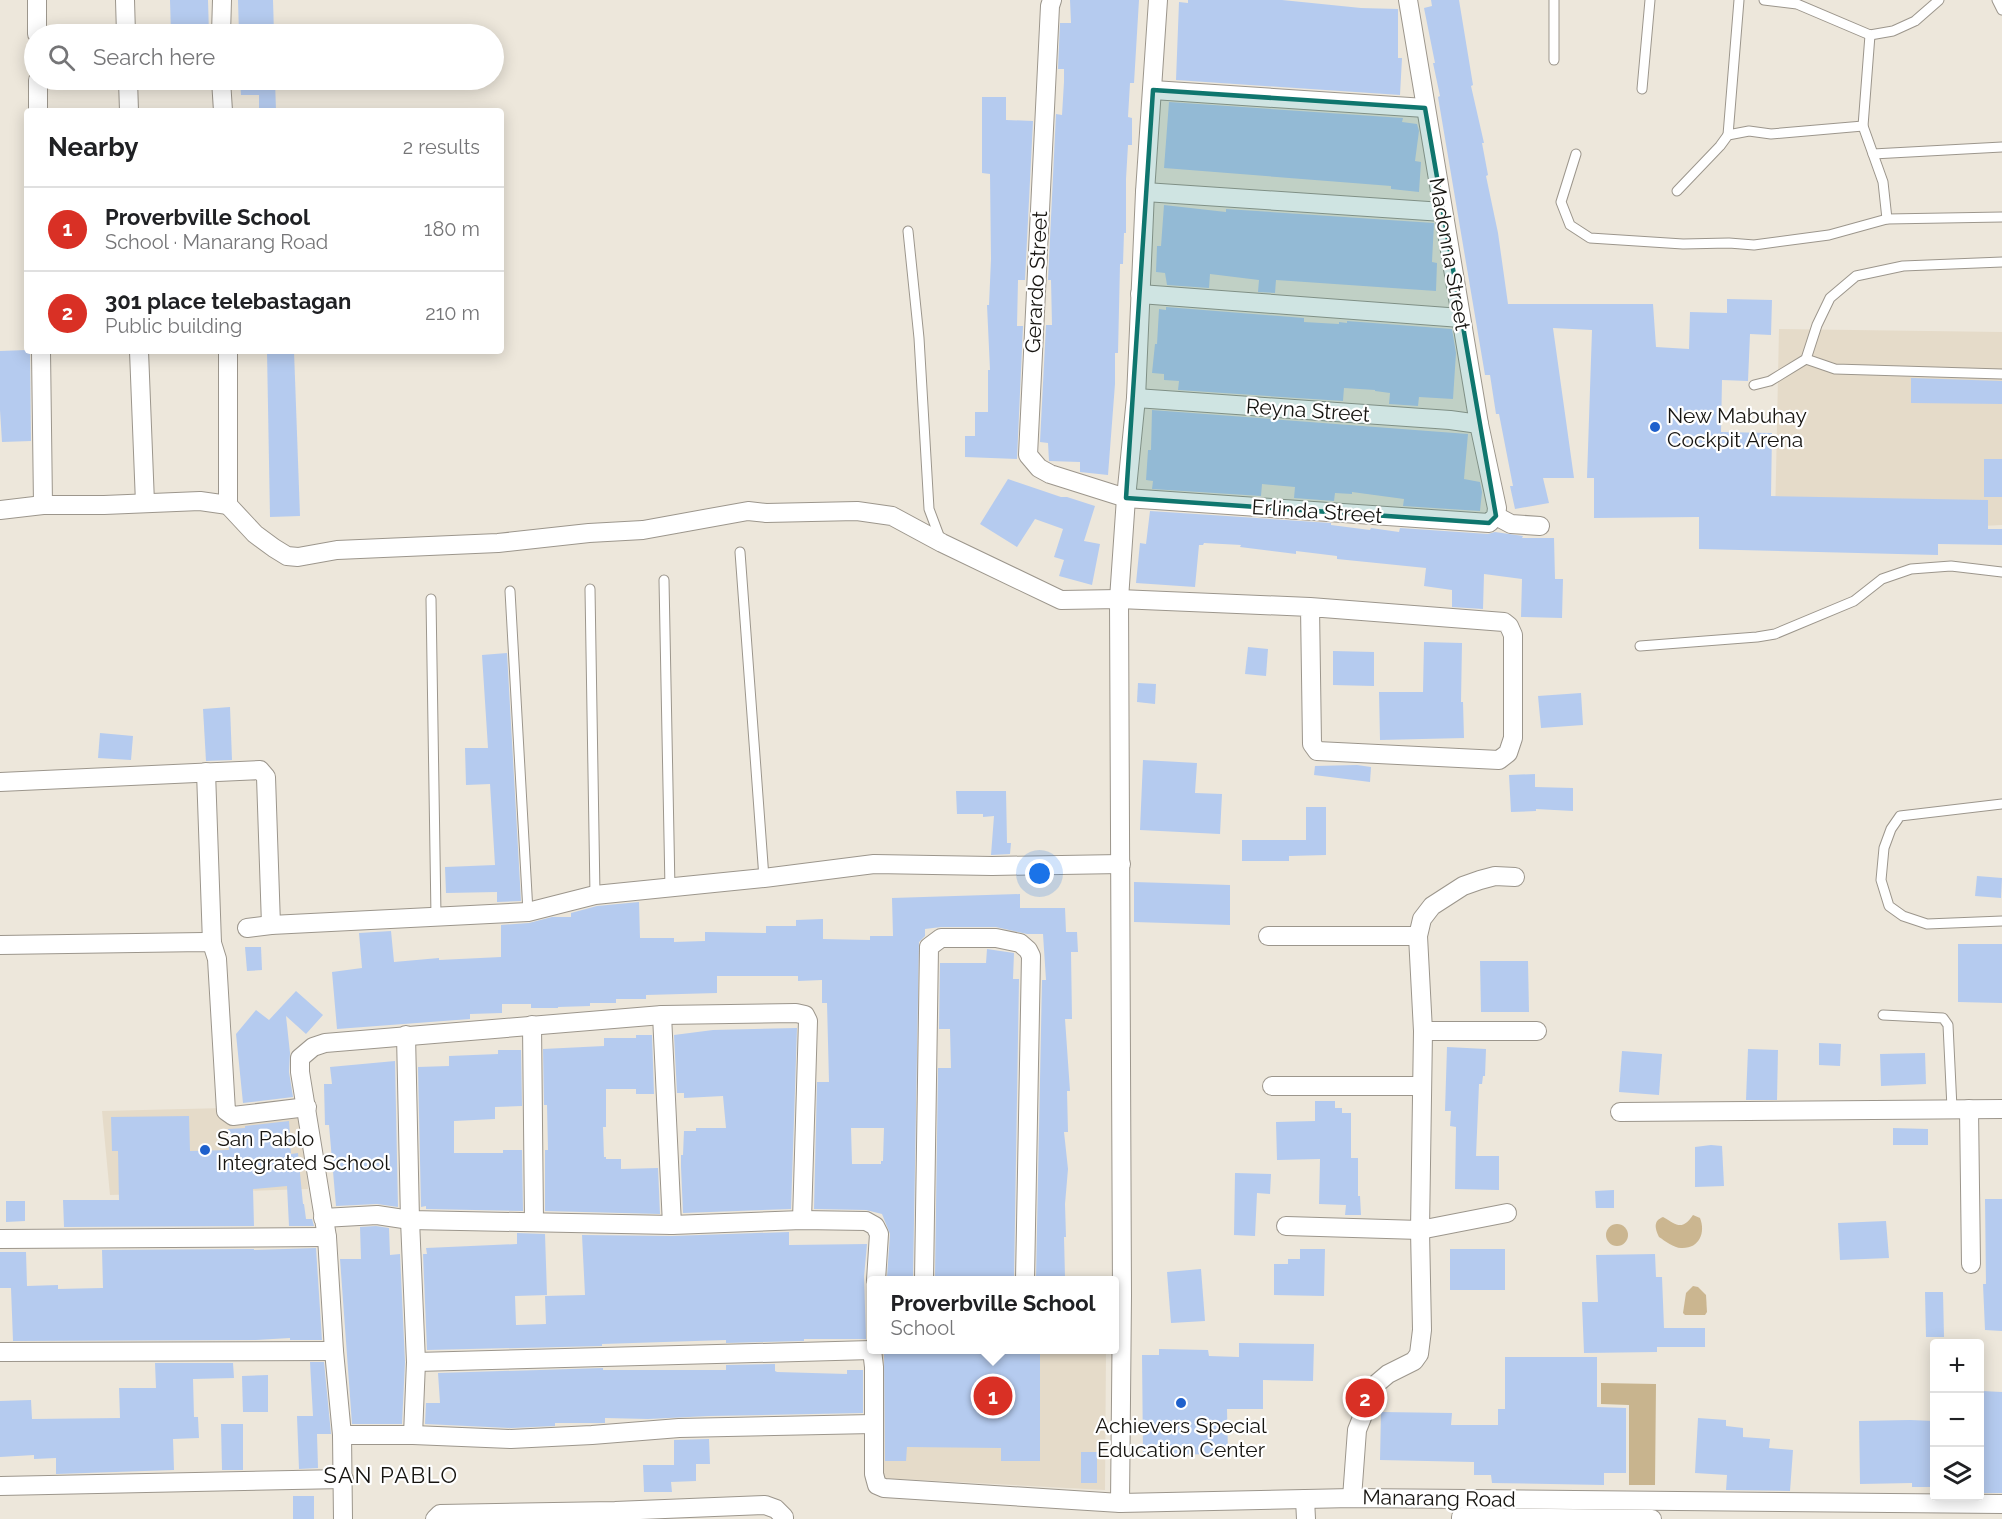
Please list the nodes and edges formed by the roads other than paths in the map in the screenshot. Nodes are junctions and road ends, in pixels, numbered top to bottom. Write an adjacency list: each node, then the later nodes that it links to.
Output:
1 (37, 0): 15 (street)
2 (125, 0): 16 (street)
3 (222, 0): 17 (street)
4 (1052, 0): 51 (street, Gerardo Street)
5 (1158, 0): 24 (street)
6 (1408, 0): 28 (street, Madonna Street)
7 (1554, 0): 19 (lane)
8 (1650, 0): 20 (lane)
9 (1739, 0): 30 (lane)
10 (1764, 0): 13 (lane)
11 (1939, 0): 18 (lane)
12 (1997, 0): 14 (lane)
13 (1797, 2): 18 (lane)
14 (2002, 10)
15 (37, 24)
16 (126, 24)
17 (221, 24)
18 (1870, 35): 29 (lane)
19 (1554, 60)
20 (1642, 89)
21 (38, 90): 25 (street)
22 (128, 90): 26 (street)
23 (222, 90): 27 (street)
24 (1152, 90): 28 (street); 35 (street)
25 (38, 108)
26 (129, 108)
27 (223, 108)
28 (1425, 108): 36 (street, Madonna Street)
29 (1863, 126): 30 (lane); 33 (lane)
30 (1728, 135): 34 (lane)
31 (2002, 147): 33 (lane)
32 (1576, 154): 38 (lane)
33 (1873, 154): 38 (lane)
34 (1677, 191)
35 (1144, 192): 36 (street); 41 (street)
36 (1443, 212): 42 (street, Madonna Street)
37 (2002, 217): 38 (lane)
38 (1887, 219)
39 (908, 231): 58 (lane)
40 (2002, 262): 46 (lane)
41 (1140, 294): 42 (street); 49 (street)
42 (1461, 318): 50 (street, Madonna Street)
43 (41, 354): 53 (street)
44 (139, 354): 52 (street)
45 (228, 354): 54 (street)
46 (1806, 359): 47 (lane); 48 (lane)
47 (2002, 374)
48 (1754, 385)
49 (1136, 398): 50 (street, Reyna Street); 51 (street)
50 (1479, 424): 56 (street, Madonna Street)
51 (1126, 498): 56 (street, Erlinda Street); 65 (street)
52 (145, 503): 53 (street); 54 (street)
53 (43, 505): 55 (street)
54 (228, 505): 58 (street)
55 (0, 510)
56 (1497, 512): 57 (street)
57 (1540, 526)
58 (942, 543): 65 (street)
59 (740, 552): 73 (lane)
60 (2002, 572): 67 (lane)
61 (664, 580): 74 (lane)
62 (590, 588): 75 (lane)
63 (510, 591): 76 (lane)
64 (431, 599): 77 (lane)
65 (1119, 599): 66 (street); 71 (street)
66 (1310, 607): 66 (street)
67 (1640, 646)
68 (206, 772): 69 (street); 79 (street); 83 (street)
69 (0, 782)
70 (2002, 804): 78 (lane)
71 (1121, 864): 73 (street); 111 (street)
72 (1515, 877): 82 (street)
73 (764, 878): 74 (street)
74 (670, 889): 75 (street)
75 (595, 895): 76 (street)
76 (528, 912): 77 (street)
77 (436, 916): 79 (street)
78 (2002, 921)
79 (271, 925): 80 (street)
80 (247, 928)
81 (1268, 936): 82 (street)
82 (1418, 936): 88 (street)
83 (212, 943): 84 (street); 93 (street)
84 (0, 945)
85 (662, 1015): 87 (street); 100 (street); 102 (street)
86 (1883, 1015): 94 (lane)
87 (532, 1025): 90 (street); 101 (street)
88 (1423, 1031): 89 (street); 92 (street)
89 (1537, 1031)
90 (406, 1035): 93 (street); 99 (street)
91 (1272, 1086): 92 (street)
92 (1422, 1086): 104 (street)
93 (308, 1107): 98 (street)
94 (1961, 1109): 95 (street); 96 (street); 107 (street)
95 (2002, 1109)
96 (1620, 1112)
97 (1507, 1213): 104 (street)
98 (323, 1218): 99 (street); 105 (street)
99 (410, 1220): 101 (street); 117 (street)
100 (802, 1220): 102 (street); 108 (street)
101 (534, 1222): 102 (street)
102 (672, 1225)
103 (1286, 1226): 104 (street)
104 (1419, 1230): 123 (street)
105 (327, 1237): 106 (street); 113 (street)
106 (0, 1239)
107 (1971, 1263)
108 (876, 1276)
109 (924, 1276): 110 (street)
110 (1025, 1276)
111 (1118, 1276)
112 (867, 1350): 117 (street)
113 (334, 1351): 114 (street); 119 (street)
114 (0, 1352)
115 (872, 1354): 118 (street)
116 (1119, 1354): 125 (street)
117 (416, 1362): 120 (street)
118 (873, 1424): 120 (street); 125 (street, Manarang Road)
119 (342, 1435): 120 (street); 121 (street)
120 (412, 1435)
121 (344, 1479): 122 (street); 129 (street)
122 (0, 1486)
123 (1352, 1498): 124 (street, Manarang Road); 126 (street, Manarang Road)
124 (1305, 1499): 125 (street, Manarang Road); 131 (street)
125 (1120, 1503)
126 (2002, 1504)
127 (615, 1515): 128 (street); 130 (street)
128 (437, 1516)
129 (343, 1519)
130 (784, 1519)
131 (1306, 1519)
132 (1461, 1519): 133 (street)
133 (1640, 1519): 134 (street)
134 (1652, 1519)

